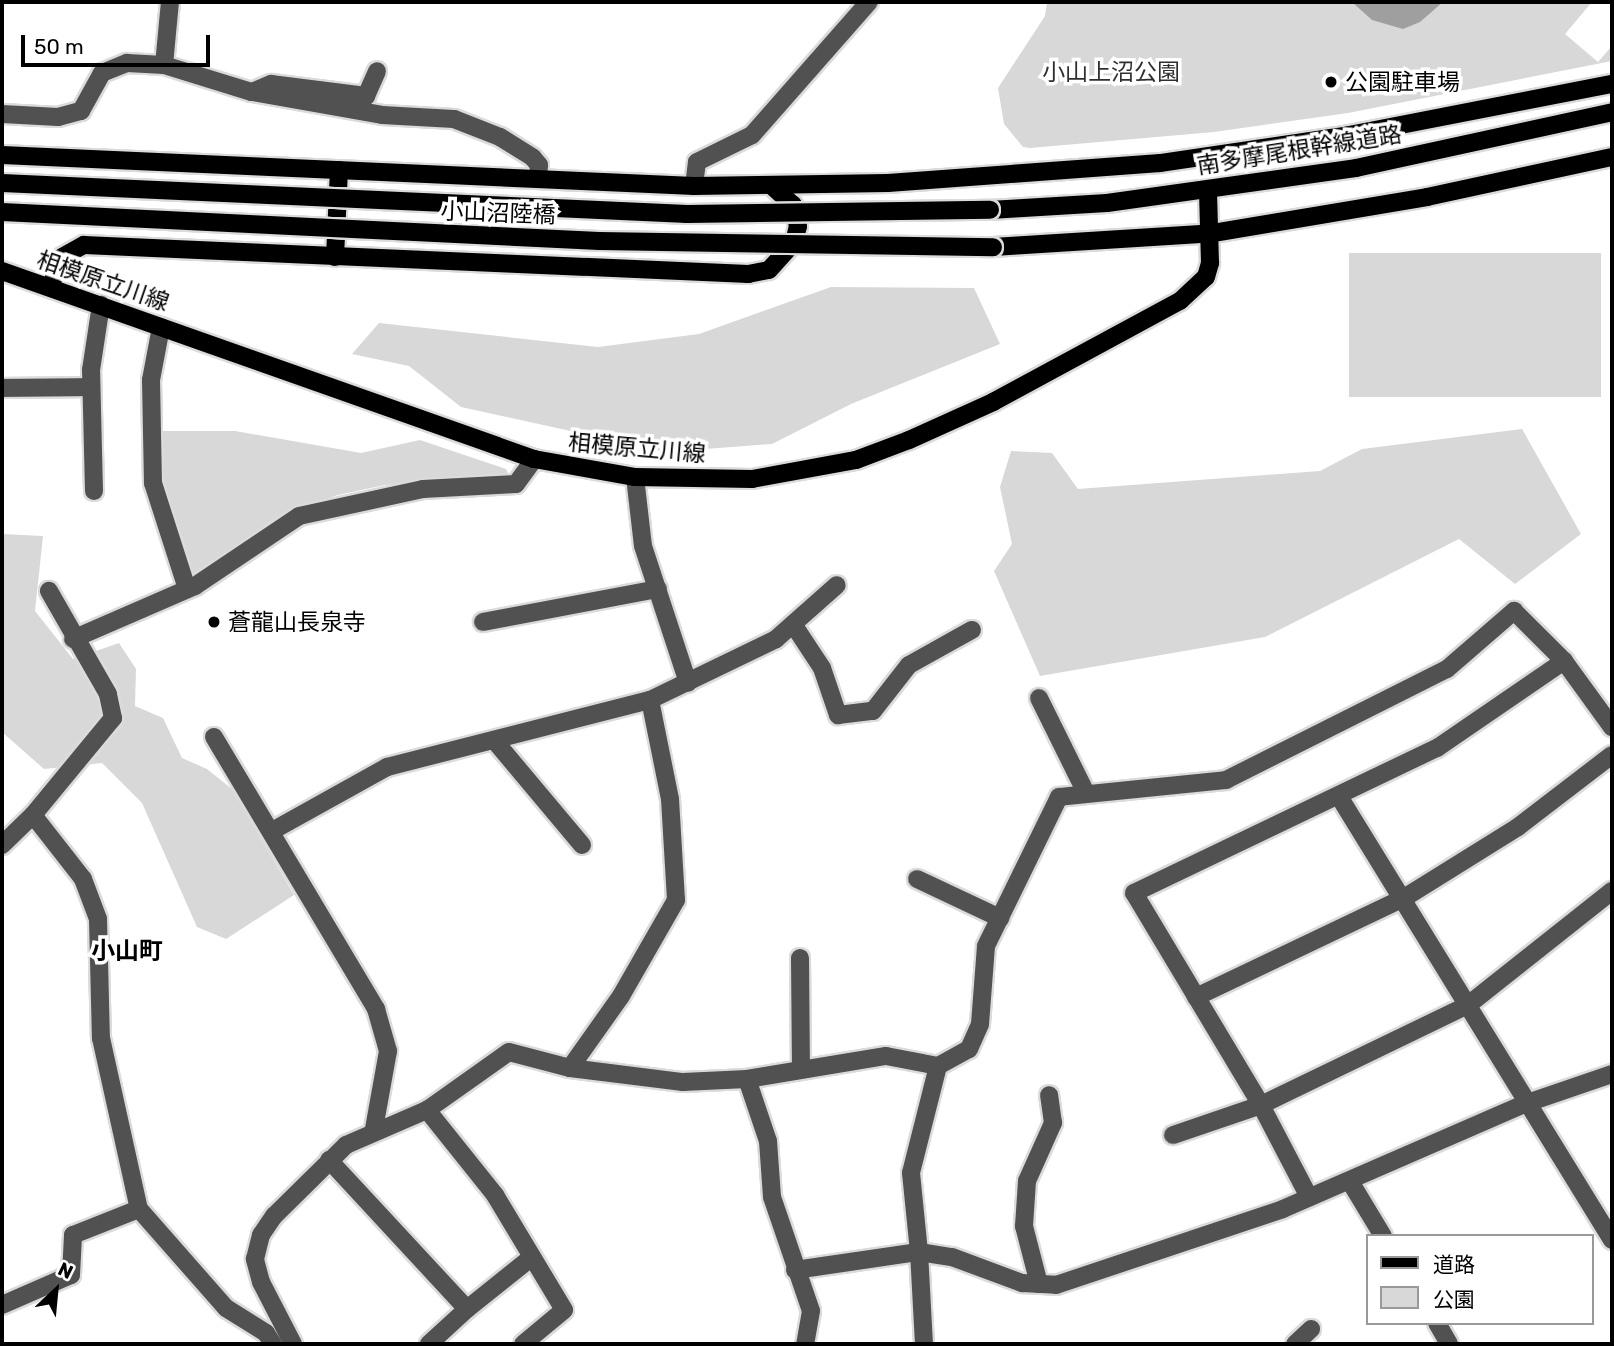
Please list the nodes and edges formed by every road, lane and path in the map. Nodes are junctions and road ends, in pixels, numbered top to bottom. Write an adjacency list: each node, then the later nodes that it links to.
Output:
1 (170, 2): 3 (street)
2 (869, 2): 14 (street)
3 (164, 65): 6 (street); 8 (street)
4 (377, 71): 6 (street)
5 (1612, 84): 15 (main road)
6 (252, 92): 12 (street)
7 (1612, 112): 16 (main road, 南多摩尾根幹線道路)
8 (2, 114)
9 (2, 155): 11 (main road)
10 (1612, 158): 19 (main road)
11 (339, 170): 12 (main road); 20 (main road)
12 (538, 180): 14 (main road)
13 (2, 183): 17 (main road, 小山沼陸橋, bridge)
14 (694, 186): 15 (main road)
15 (773, 187): 20 (main road)
16 (1208, 190): 17 (main road, 南多摩尾根幹線道路); 19 (main road, 相模原立川線)
17 (990, 209)
18 (2, 212): 19 (main road, 小山沼陸橋, bridge)
19 (1213, 233): 28 (main road, 相模原立川線)
20 (335, 257): 22 (main road)
21 (2, 271): 22 (main road, 相模原立川線)
22 (50, 288): 23 (main road, 相模原立川線)
23 (101, 305): 24 (main road, 相模原立川線); 25 (street)
24 (161, 327): 27 (main road, 相模原立川線); 31 (street)
25 (91, 387): 26 (street); 29 (street)
26 (2, 388)
27 (534, 459): 28 (main road, 相模原立川線); 31 (street)
28 (635, 477): 32 (street)
29 (94, 491)
30 (837, 585): 35 (street)
31 (186, 586): 37 (street)
32 (658, 589): 34 (street); 39 (street)
33 (49, 591): 37 (street)
34 (483, 622)
35 (793, 624): 36 (street); 39 (street)
36 (972, 630)
37 (74, 639): 48 (street)
38 (1564, 661): 42 (street); 46 (street); 47 (street)
39 (688, 683): 41 (street)
40 (1039, 698): 46 (street)
41 (650, 700): 44 (street); 60 (street)
42 (1612, 727)
43 (214, 737): 49 (street)
44 (494, 740): 49 (street); 51 (street)
45 (1612, 755): 54 (street)
46 (1086, 793): 55 (street)
47 (1340, 798): 54 (street); 57 (street)
48 (33, 815): 50 (street); 73 (street)
49 (272, 831): 68 (street)
50 (2, 845)
51 (582, 845)
52 (917, 879): 55 (street)
53 (1612, 891): 58 (street)
54 (1404, 898): 57 (street); 58 (street)
55 (1000, 918): 59 (street)
56 (800, 958): 61 (street)
57 (1196, 997): 66 (street)
58 (1468, 1006): 65 (street); 66 (street)
59 (938, 1066): 61 (street); 76 (street)
60 (570, 1068): 63 (street); 67 (street)
61 (801, 1070): 63 (street)
62 (1612, 1074): 65 (street)
63 (747, 1079): 78 (street)
64 (1049, 1095): 79 (street)
65 (1527, 1103): 71 (street); 75 (street)
66 (1261, 1105): 69 (street); 72 (street)
67 (427, 1110): 68 (street); 77 (street)
68 (374, 1129): 70 (street)
69 (1173, 1136)
70 (329, 1160): 81 (street); 85 (street)
71 (1351, 1183): 72 (street); 74 (street)
72 (1309, 1197): 79 (street)
73 (139, 1209): 80 (street); 84 (street)
74 (1382, 1234)
75 (1612, 1240)
76 (919, 1252): 78 (street); 79 (street); 89 (street)
77 (532, 1257): 81 (street); 87 (street)
78 (795, 1270): 88 (street)
79 (1039, 1284)
80 (2, 1305)
81 (467, 1309): 86 (street)
82 (1438, 1325): 91 (street)
83 (1311, 1329): 90 (street)
84 (273, 1344)
85 (293, 1344)
86 (429, 1344)
87 (523, 1344)
88 (805, 1344)
89 (924, 1344)
90 (1295, 1344)
91 (1449, 1344)

